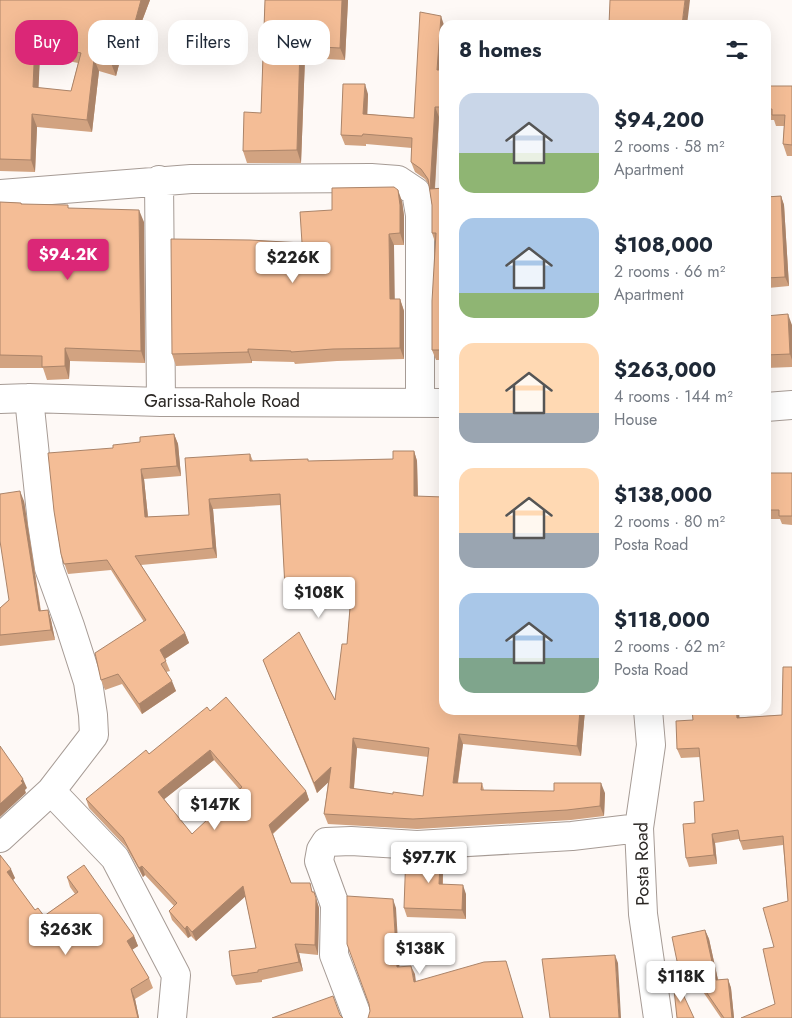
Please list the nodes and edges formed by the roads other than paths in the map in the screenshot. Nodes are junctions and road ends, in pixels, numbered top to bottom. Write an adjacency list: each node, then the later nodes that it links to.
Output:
1 (159, 180): 2 (street); 5 (street); 6 (street)
2 (0, 194)
3 (29, 398): 4 (street, Garissa-Rahole Road); 5 (street, Garissa-Rahole Road); 10 (street)
4 (0, 399)
5 (161, 402): 6 (street, Garissa-Rahole Road)
6 (432, 402)
7 (792, 406): 8 (street)
8 (771, 407)
9 (648, 715): 11 (street, Posta Road)
10 (51, 791): 12 (street); 13 (street)
11 (639, 828): 14 (street); 15 (street, Posta Road)
12 (0, 838)
13 (172, 1018)
14 (358, 1018)
15 (658, 1018)

